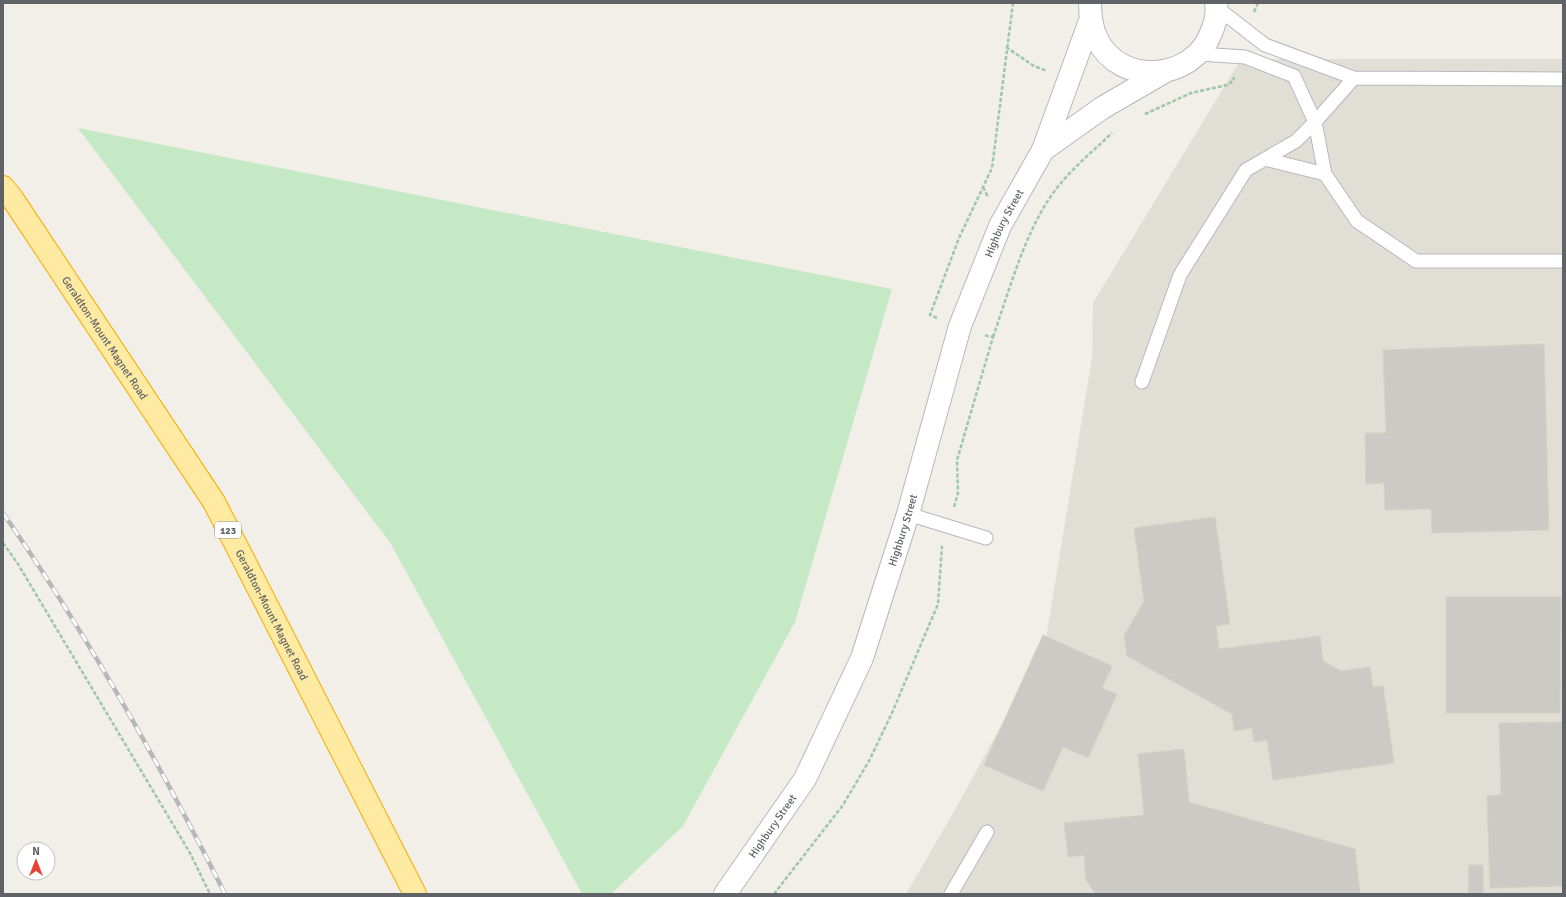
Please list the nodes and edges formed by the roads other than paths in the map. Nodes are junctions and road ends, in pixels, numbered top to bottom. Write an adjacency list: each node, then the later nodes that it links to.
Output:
1 (1216, 5): 3 (street); 5 (lane)
2 (1090, 12): 4 (street); 8 (street, Highbury Street)
3 (1199, 54): 4 (street); 7 (lane)
4 (1164, 72): 8 (street, Highbury Street)
5 (1354, 78): 6 (lane); 7 (lane)
6 (1563, 79)
7 (1315, 122): 9 (lane); 10 (lane)
8 (1043, 150): 14 (street, Highbury Street)
9 (1265, 159): 10 (lane); 13 (lane)
10 (1325, 174): 12 (lane)
11 (3, 188): 17 (highway, Geraldton-Mount Magnet Road / 123)
12 (1563, 261)
13 (1142, 382)
14 (908, 514): 15 (lane); 18 (street, Highbury Street)
15 (986, 538)
16 (987, 832): 19 (lane)
17 (415, 894)
18 (725, 894)
19 (951, 894)

